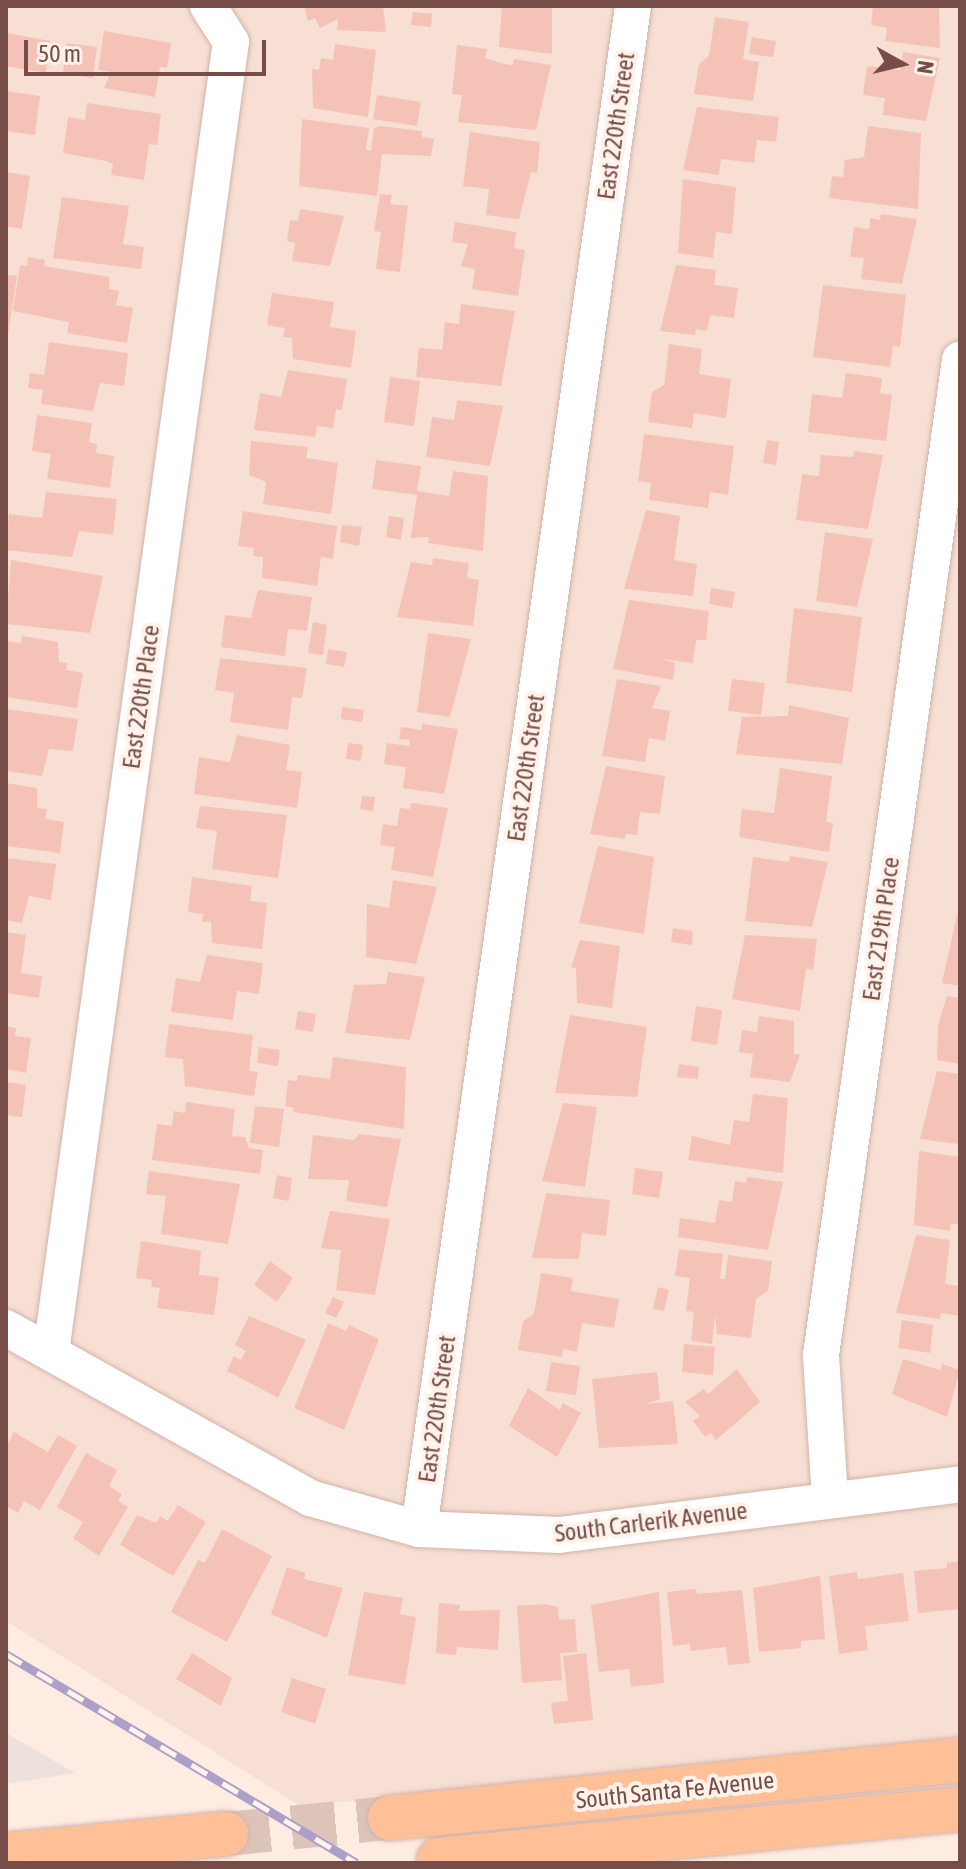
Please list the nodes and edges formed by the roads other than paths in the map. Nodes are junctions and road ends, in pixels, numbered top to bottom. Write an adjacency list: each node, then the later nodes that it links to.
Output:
1 (208, 6): 5 (street, East 220th Place)
2 (633, 6): 8 (street, East 220th Street)
3 (960, 360): 7 (street, East 219th Place)
4 (6, 1328): 5 (street, South Carlerik Avenue)
5 (51, 1352): 8 (street, South Carlerik Avenue)
6 (960, 1484): 7 (street, South Carlerik Avenue)
7 (830, 1499): 8 (street, South Carlerik Avenue)
8 (419, 1529)
9 (960, 1760): 11 (main road, South Santa Fe Avenue)
10 (960, 1809): 14 (main road, South Santa Fe Avenue)
11 (390, 1818)
12 (226, 1834): 13 (main road)
13 (6, 1855)
14 (439, 1860)

